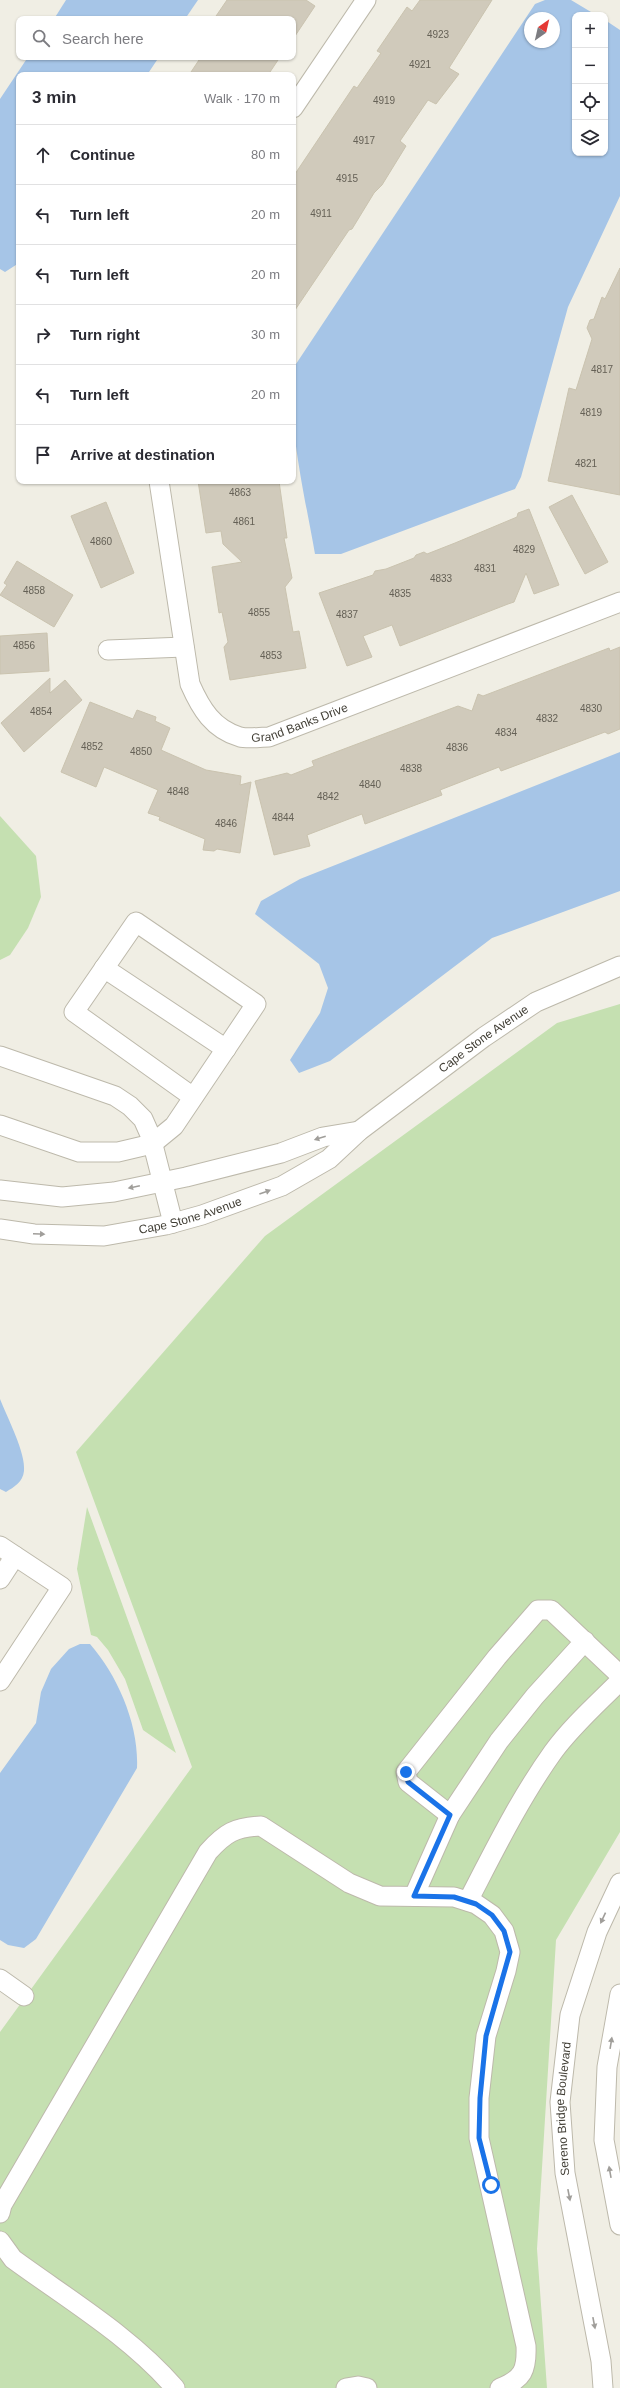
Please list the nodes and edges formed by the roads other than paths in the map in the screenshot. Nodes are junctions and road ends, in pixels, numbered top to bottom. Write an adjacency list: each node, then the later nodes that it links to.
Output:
1 (366, 0): 2 (street)
2 (296, 104)
3 (159, 484): 5 (street, Grand Banks Drive)
4 (620, 602): 5 (street, Grand Banks Drive)
5 (184, 647): 6 (street)
6 (108, 650)
7 (620, 966): 13 (street, Cape Stone Avenue)
8 (104, 968): 9 (street); 9 (street); 11 (street)
9 (226, 1049): 11 (street)
10 (0, 1056): 14 (street)
11 (193, 1097): 14 (street)
12 (0, 1125): 14 (street)
13 (359, 1131): 15 (street, Cape Stone Avenue, one-way to 15); 17 (street, Cape Stone Avenue, one-way to 13)
14 (152, 1144): 15 (street)
15 (161, 1182): 16 (street, Cape Stone Avenue, one-way to 16); 17 (street)
16 (0, 1190)
17 (173, 1223): 18 (street, Cape Stone Avenue, one-way to 17)
18 (0, 1229)
19 (8, 1551): 20 (street); 23 (street)
20 (0, 1579)
21 (585, 1641): 22 (street); 25 (street); 25 (street)
22 (620, 1675)
23 (0, 1681)
24 (620, 1681): 28 (street)
25 (450, 1815): 27 (street)
26 (620, 1883): 35 (street, Sereno Bridge Boulevard, one-way to 35)
27 (414, 1896): 28 (street); 32 (street)
28 (468, 1901): 39 (street)
29 (0, 1979): 31 (street)
30 (620, 1994): 33 (street, one-way to 30)
31 (24, 1996)
32 (0, 2213)
33 (620, 2225)
34 (0, 2241): 36 (street)
35 (609, 2383)
36 (175, 2388)
37 (346, 2388): 38 (street)
38 (367, 2388)
39 (500, 2388)

